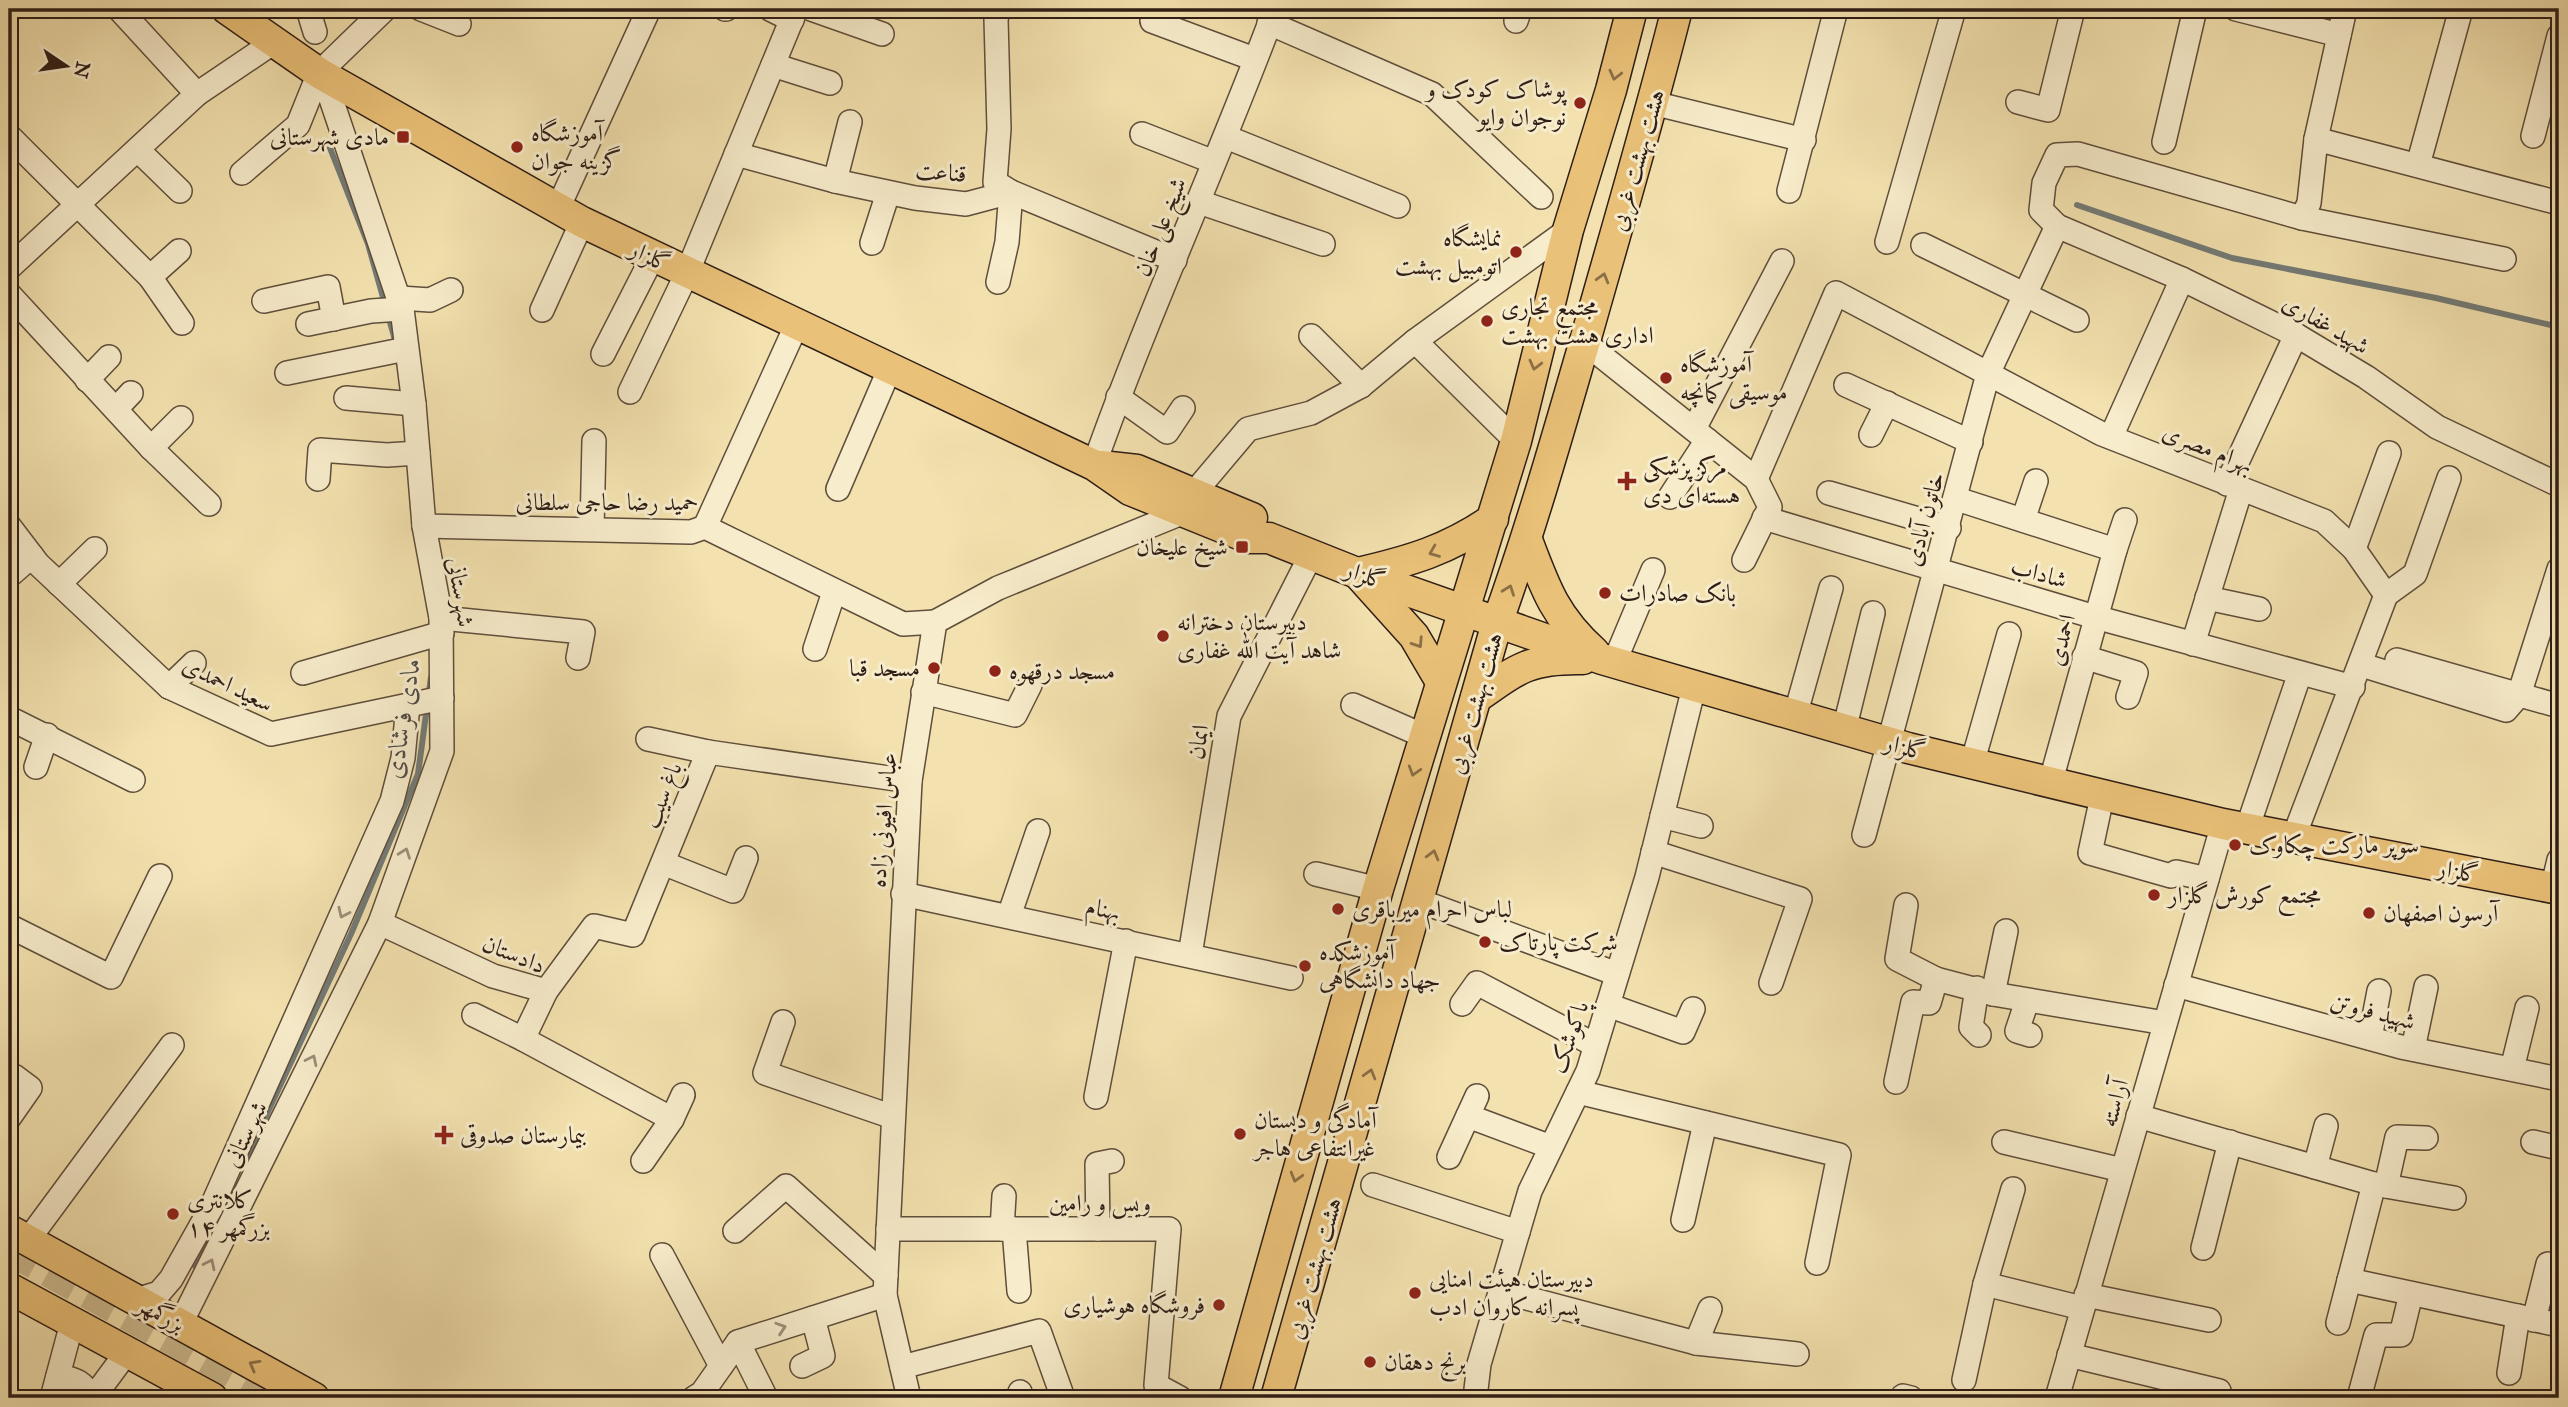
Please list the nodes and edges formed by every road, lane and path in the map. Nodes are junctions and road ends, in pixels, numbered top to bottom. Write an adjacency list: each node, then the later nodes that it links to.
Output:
1 (119, 9): 31 (street)
2 (227, 9): 26 (main road, گلزار)
3 (308, 9): 22 (street)
4 (385, 9): 29 (street)
5 (421, 9): 21 (street)
6 (649, 9): 58 (street)
7 (770, 9): 18 (street)
8 (999, 9): 51 (street)
9 (1632, 9): 61 (main road, هشت بهشت غربی, one-way to 61)
10 (1677, 9): 33 (main road, هشت بهشت غربی)
11 (1836, 9): 41 (street)
12 (1954, 9): 62 (street)
13 (2073, 9): 32 (street)
14 (2195, 9): 42 (street)
15 (2236, 9): 24 (street)
16 (2345, 9): 24 (street)
17 (2461, 9): 46 (street)
18 (800, 12): 23 (street); 28 (street)
19 (1272, 16): 27 (street, شیخ علی خان); 53 (street)
20 (1152, 21): 27 (street)
21 (458, 24)
22 (315, 32)
23 (882, 34)
24 (2339, 35): 40 (street)
25 (2559, 36): 34 (street)
26 (274, 42): 29 (main road, گلزار); 31 (street)
27 (1254, 59): 39 (street, شیخ علی خان)
28 (773, 65): 30 (street); 44 (street)
29 (321, 74): 47 (street); 58 (main road, گلزار); 80 (street, شهرستانی)
30 (830, 83)
31 (197, 94): 43 (street)
32 (2018, 102)
33 (1653, 103): 41 (street); 90 (main road, هشت بهشت غربی, one-way to 33)
34 (2548, 113): 38 (street)
35 (850, 122): 48 (street)
36 (1142, 134): 45 (street)
37 (9, 136): 55 (street)
38 (2533, 136)
39 (1226, 137): 45 (street, شیخ علی خان); 57 (street)
40 (2316, 139): 46 (street); 59 (street)
41 (1804, 140): 50 (street)
42 (2164, 142)
43 (139, 151): 49 (street); 55 (street)
44 (736, 154): 48 (street, قناعت); 72 (street)
45 (1214, 162): 54 (street, شیخ علی خان)
46 (2418, 165): 56 (street)
47 (242, 173)
48 (835, 181): 52 (street, قناعت)
49 (180, 191)
50 (1789, 191)
51 (1011, 192): 52 (street, قناعت); 69 (street); 75 (street)
52 (888, 193): 63 (street)
53 (1541, 197)
54 (1199, 202): 64 (street); 69 (street, شیخ علی خان)
55 (77, 203): 71 (street); 73 (street)
56 (2559, 203)
57 (1398, 206)
58 (570, 215): 67 (main road, گلزار); 81 (street)
59 (2302, 218): 60 (street); 68 (street)
60 (2057, 226): 74 (street, شهید غفاری); 78 (street, خاتون آبادی)
61 (1568, 230): 89 (street); 111 (main road, هشت بهشت غربی, one-way to 111)
62 (1887, 242)
63 (872, 243)
64 (1323, 244)
65 (1923, 245): 78 (street)
66 (179, 251): 73 (street)
67 (652, 258): 72 (main road, گلزار); 92 (street)
68 (2504, 259)
69 (1175, 260): 101 (street, شیخ علی خان)
70 (1782, 261): 107 (street)
71 (9, 268)
72 (687, 273): 86 (main road, گلزار); 100 (street)
73 (149, 277): 84 (street)
74 (2182, 279): 87 (street, شهید غفاری); 109 (street)
75 (998, 282)
76 (451, 290): 80 (street)
77 (9, 294): 97 (street)
78 (2025, 295): 83 (street); 96 (street, خاتون آبادی)
79 (264, 301): 82 (street)
80 (401, 304): 82 (street); 91 (street, شهرستانی)
81 (542, 310)
82 (334, 319): 85 (street)
83 (2077, 320)
84 (182, 323)
85 (308, 324)
86 (796, 326): 94 (main road, گلزار); 135 (street)
87 (2296, 335): 121 (street, شهید غفاری); 122 (street)
88 (1311, 336): 99 (street)
89 (1415, 341): 99 (street); 111 (street)
90 (1584, 342): 107 (street); 138 (main road, هشت بهشت غربی)
91 (407, 349): 95 (street); 104 (street, شهرستانی)
92 (603, 354)
93 (109, 357): 97 (street)
94 (890, 368): 116 (main road, گلزار); 123 (street)
95 (286, 373)
96 (1988, 374): 109 (street, بهرام مصری); 112 (street, خاتون آبادی); 119 (street, بهرام مصری)
97 (87, 380): 113 (street)
98 (1846, 384): 103 (street)
99 (1362, 386): 127 (street)
100 (631, 392)
101 (1118, 397): 105 (street); 116 (street, شیخ علی خان)
102 (346, 398): 104 (street)
103 (1887, 403): 108 (street); 112 (street)
104 (414, 404): 114 (street, شهرستانی)
105 (1183, 408)
106 (181, 418): 113 (street)
107 (1700, 434): 119 (street); 125 (street)
108 (1871, 435)
109 (2111, 438): 122 (street, بهرام مصری)
110 (594, 441): 137 (street)
111 (1516, 441): 129 (main road, هشت بهشت غربی)
112 (1971, 442): 126 (street, خاتون آبادی)
113 (151, 448): 128 (street)
114 (418, 453): 118 (street); 134 (street, شهرستانی)
115 (2389, 453): 141 (street)
116 (1094, 465): 127 (main road, گلزار)
117 (2449, 478): 153 (street)
118 (317, 479)
119 (1756, 479): 130 (street)
120 (2036, 481): 131 (street)
121 (2559, 485)
122 (2234, 486): 141 (street, بهرام مصری); 154 (street)
123 (838, 489)
124 (1829, 493): 136 (street)
125 (1670, 497)
126 (1956, 499): 131 (street); 136 (street, خاتون آبادی)
127 (1189, 502): 142 (main road, گلزار); 159 (street)
128 (209, 504)
129 (1493, 519): 148 (main road, one-way to 148); 156 (main road, هشت بهشت غربی)
130 (1764, 519): 144 (street); 147 (street, شاداب)
131 (2023, 520): 140 (street)
132 (2125, 520): 140 (street, احمدی)
133 (9, 526): 143 (street, سعید احمدی)
134 (424, 526): 137 (street, حمید رضا حاجی سلطانی); 161 (street, شهرستانی)
135 (705, 527): 137 (street, حمید رضا حاجی سلطانی); 152 (street, حمید رضا حاجی سلطانی)
136 (1949, 528): 147 (street, خاتون آبادی)
137 (592, 529)
138 (1527, 540): 160 (main road, هشت بهشت غربی, one-way to 138); 168 (main road)
139 (95, 549): 150 (street)
140 (2115, 550): 158 (street, احمدی)
141 (2354, 550): 153 (street, بهرام مصری)
142 (1311, 555): 148 (main road, گلزار); 224 (street, ایمان)
143 (32, 556): 149 (street); 150 (street, سعید احمدی)
144 (1744, 560)
145 (2559, 569): 178 (street)
146 (1653, 570): 168 (street)
147 (1937, 570): 158 (street, شاداب); 191 (street, خاتون آبادی)
148 (1357, 573): 156 (main road, گلزار); 172 (main road, one-way to 172)
149 (9, 576)
150 (59, 584): 174 (street, سعید احمدی)
151 (1831, 588): 185 (street)
152 (834, 592): 159 (street, حمید رضا حاجی سلطانی); 164 (street)
153 (2386, 595): 167 (street)
154 (2207, 598): 155 (street); 163 (street)
155 (2259, 610)
156 (1465, 611): 160 (main road, گلزار); 172 (main road, هشت بهشت غربی)
157 (1874, 613): 187 (street)
158 (2095, 617): 163 (street, شاداب); 165 (street, احمدی)
159 (935, 622): 177 (street, عباس افیونی زاده)
160 (1497, 623): 168 (main road, گلزار); 181 (main road, هشت بهشت غربی)
161 (441, 626): 166 (street); 170 (street); 180 (street, شهرستانی)
162 (2009, 634): 195 (street)
163 (2193, 644): 171 (street, شاداب)
164 (815, 649)
165 (2084, 657): 179 (street); 199 (street, احمدی)
166 (578, 658)
167 (2364, 658): 176 (street); 178 (street)
168 (1608, 661): 175 (main road, گلزار); 181 (main road)
169 (194, 663): 174 (street)
170 (303, 673)
171 (2300, 673): 176 (street, شاداب); 203 (street)
172 (1441, 682): 189 (main road, هشت بهشت غربی)
173 (1030, 685): 177 (street)
174 (169, 687): 182 (street, سعید احمدی)
175 (1694, 687): 185 (main road, گلزار); 201 (street, پاکوشک)
176 (2353, 687): 206 (street)
177 (923, 692): 198 (street, عباس افیونی زاده)
178 (2519, 695): 184 (street)
179 (2128, 697)
180 (442, 698): 182 (street, سعید احمدی); 192 (street, شهرستانی)
181 (1476, 698): 217 (main road, هشت بهشت غربی, one-way to 181)
182 (408, 705): 194 (street, شهرستانی)
183 (1353, 705): 189 (street)
184 (2559, 706)
185 (1795, 716): 187 (main road, گلزار)
186 (9, 718): 188 (street)
187 (1844, 730): 191 (main road, گلزار)
188 (47, 735): 196 (street); 197 (street)
189 (1424, 736): 214 (main road, هشت بهشت غربی, one-way to 214)
190 (648, 739): 193 (street)
191 (1891, 743): 195 (main road, گلزار); 205 (street, خاتون آبادی)
192 (442, 751): 194 (street); 220 (street, شهرستانی, one-way to 192)
193 (708, 752): 198 (street, باغ سیب); 210 (street, باغ سیب)
194 (403, 758): 296 (street, شهرستانی, one-way to 296)
195 (1972, 764): 199 (main road, گلزار)
196 (36, 767)
197 (133, 780)
198 (910, 782): 216 (street, عباس افیونی زاده)
199 (2050, 784): 200 (main road, گلزار)
200 (2102, 797): 203 (main road, گلزار); 213 (street)
201 (1662, 816): 202 (street); 207 (street, پاکوشک)
202 (1701, 826)
203 (2235, 826): 206 (main road, گلزار); 213 (street, آراسته)
204 (1038, 831): 219 (street)
205 (1864, 835)
206 (2293, 839): 215 (main road, گلزار)
207 (1653, 852): 225 (street, پاکوشک); 228 (street)
208 (746, 858): 210 (street)
209 (2559, 860): 215 (street)
210 (663, 863): 232 (street, باغ سیب)
211 (1316, 873): 214 (street)
212 (160, 876): 221 (street)
213 (2207, 878): 229 (street, آراسته)
214 (1378, 889): 326 (main road, هشت بهشت غربی, one-way to 326)
215 (2555, 889)
216 (903, 894): 219 (street, بهنام); 257 (street, عباس افیونی زاده)
217 (1420, 901): 225 (street); 327 (main road, هشت بهشت غربی, one-way to 217)
218 (1906, 905): 227 (street)
219 (1009, 916): 223 (street, بهنام)
220 (380, 923): 232 (street, دادستان); 304 (street, شهرستانی, one-way to 220)
221 (9, 926)
222 (2007, 931): 233 (street)
223 (1126, 941): 224 (street, بهنام); 255 (street)
224 (1190, 955): 226 (street, بهنام)
225 (1617, 974): 236 (street, پاکوشک)
226 (1291, 978)
227 (1936, 978): 233 (street); 252 (street)
228 (1771, 983)
229 (2176, 985): 241 (street, آراسته); 244 (street, شهید فروتن)
230 (2426, 988): 248 (street)
231 (2379, 990): 244 (street)
232 (546, 991): 245 (street, دادستان)
233 (1985, 991): 234 (street); 242 (street)
234 (2027, 1001): 241 (street); 243 (street)
235 (1462, 1004): 247 (street)
236 (1608, 1006): 238 (street); 247 (street, پاکوشک)
237 (2527, 1008): 249 (street)
238 (1693, 1009)
239 (474, 1015): 245 (street)
240 (783, 1023): 257 (street)
241 (2165, 1023): 256 (street, آراسته)
242 (1979, 1035)
243 (2030, 1035)
244 (2370, 1038): 248 (street, شهید فروتن)
245 (523, 1039): 259 (street)
246 (172, 1045): 284 (street)
247 (1595, 1045): 253 (street, پاکوشک)
248 (2413, 1049): 249 (street, شهید فروتن)
249 (2512, 1069): 251 (street, شهید فروتن)
250 (14, 1076): 258 (street)
251 (2559, 1079)
252 (1896, 1082)
253 (1578, 1092): 260 (street); 266 (street, پاکوشک)
254 (683, 1095): 259 (street)
255 (1096, 1097)
256 (2138, 1116): 264 (street); 272 (street, آراسته)
257 (893, 1117): 279 (street, عباس افیونی زاده)
258 (9, 1118)
259 (672, 1119): 269 (street)
260 (1705, 1123): 278 (street); 287 (street)
261 (2326, 1126): 271 (street)
262 (2426, 1138): 274 (street)
263 (2004, 1142): 272 (street)
264 (2231, 1142): 271 (street); 285 (street)
265 (2533, 1142): 267 (street)
266 (1551, 1147): 268 (street); 283 (street, پاکوشک)
267 (2559, 1148)
268 (1449, 1157)
269 (643, 1161)
270 (1105, 1163): 281 (street)
271 (2315, 1167): 274 (street)
272 (2122, 1170): 297 (street, آراسته)
273 (1373, 1185): 283 (street)
274 (2380, 1185): 277 (street); 289 (street)
275 (2013, 1189): 290 (street)
276 (1004, 1196): 280 (street)
277 (2454, 1198)
278 (1683, 1220)
279 (888, 1229): 280 (street, ویس و رامین); 291 (street, عباس افیونی زاده)
280 (1008, 1229): 281 (street, ویس و رامین); 293 (street)
281 (1098, 1230): 325 (street, ویس و رامین)
282 (735, 1231): 291 (street)
283 (1518, 1232): 294 (street, پاکوشک)
284 (18, 1235): 296 (main road, بزرگمهر)
285 (2203, 1248)
286 (662, 1255): 311 (street)
287 (1817, 1263)
288 (2548, 1264): 300 (street)
289 (2349, 1280): 295 (street); 303 (street)
290 (1985, 1284): 297 (street); 315 (street)
291 (886, 1286): 299 (street); 313 (street, عباس افیونی زاده)
292 (9, 1288): 302 (main road, بزرگمهر)
293 (1019, 1291)
294 (1500, 1291): 307 (street); 328 (street, پاکوشک)
295 (2411, 1293): 300 (street); 332 (street)
296 (136, 1300): 304 (main road, بزرگمهر)
297 (2084, 1302): 301 (street); 310 (street, آراسته)
298 (1710, 1309): 307 (street)
299 (813, 1318): 306 (street, one-way to 299); 312 (street)
300 (2526, 1318): 305 (street); 314 (street)
301 (2209, 1320)
302 (72, 1323): 308 (main road, بزرگمهر); 316 (street)
303 (2338, 1323)
304 (180, 1325): 320 (main road, بزرگمهر, one-way to 304)
305 (2559, 1325)
306 (738, 1342): 311 (street); 322 (street)
307 (1696, 1342): 309 (street)
308 (127, 1352): 318 (street); 319 (main road, بزرگمهر)
309 (1797, 1354)
310 (2069, 1355): 317 (street); 331 (street, آراسته)
311 (721, 1366): 321 (street)
312 (802, 1366)
313 (902, 1367): 323 (street, عباس افیونی زاده); 324 (street)
314 (2509, 1373)
315 (1964, 1380)
316 (55, 1387): 318 (street)
317 (2219, 1391)
318 (92, 1398)
319 (212, 1398)
320 (314, 1398)
321 (694, 1398)
322 (766, 1398)
323 (909, 1398)
324 (1063, 1398)
325 (1180, 1398)
326 (1234, 1398)
327 (1276, 1398)
328 (1475, 1398)
329 (1902, 1398): 330 (street)
330 (1911, 1398)
331 (2059, 1398)
332 (2359, 1398)

